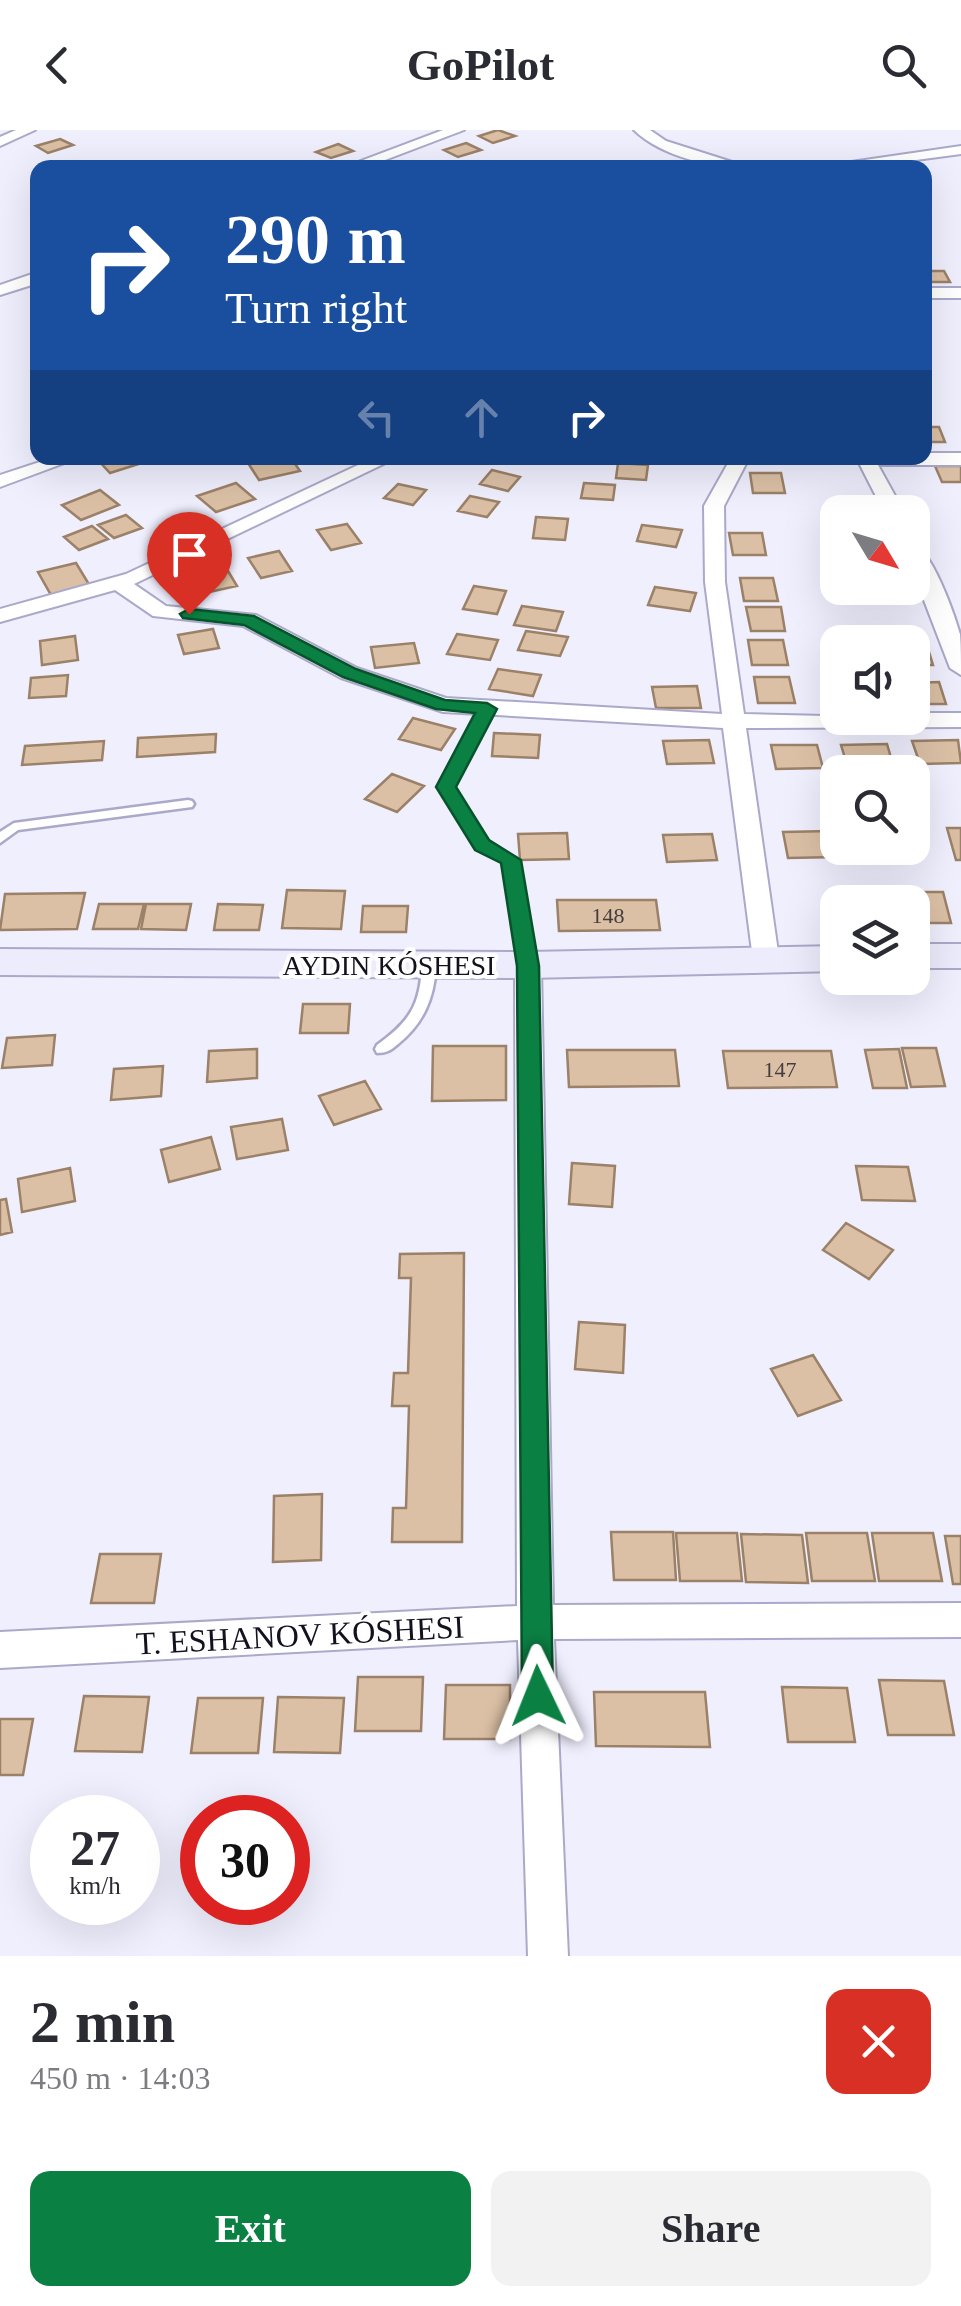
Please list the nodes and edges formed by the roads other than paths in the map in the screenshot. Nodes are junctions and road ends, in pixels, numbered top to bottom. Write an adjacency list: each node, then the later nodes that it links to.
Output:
1 (28, 130): 4 (street)
2 (457, 130): 6 (street)
3 (641, 130): 7 (street)
4 (0, 142)
5 (961, 150): 8 (street)
6 (372, 160)
7 (716, 160)
8 (880, 160)
9 (30, 280): 10 (street)
10 (0, 290)
11 (961, 293): 12 (street)
12 (932, 294)
13 (932, 458): 14 (street)
14 (961, 458)
15 (47, 465): 19 (street)
16 (372, 465): 21 (street)
17 (736, 465): 27 (street)
18 (869, 465): 20 (street)
19 (0, 481)
20 (885, 495)
21 (119, 583): 23 (street); 25 (street)
22 (930, 583): 24 (street)
23 (0, 616)
24 (961, 668)
25 (487, 709): 27 (street); 36 (lane)
26 (961, 720): 27 (street)
27 (735, 722): 33 (street)
28 (188, 804): 29 (lane)
29 (0, 839)
30 (930, 956): 31 (street)
31 (961, 956)
32 (820, 958): 33 (street)
33 (766, 959): 36 (street)
34 (0, 962): 35 (street)
35 (430, 966): 36 (street); 37 (lane)
36 (528, 966): 39 (street)
37 (382, 1048)
38 (961, 1620): 39 (street, T. ESHANOV KÓSHESI)
39 (535, 1622): 40 (street, T. ESHANOV KÓSHESI); 41 (street)
40 (0, 1650)
41 (548, 1956)

